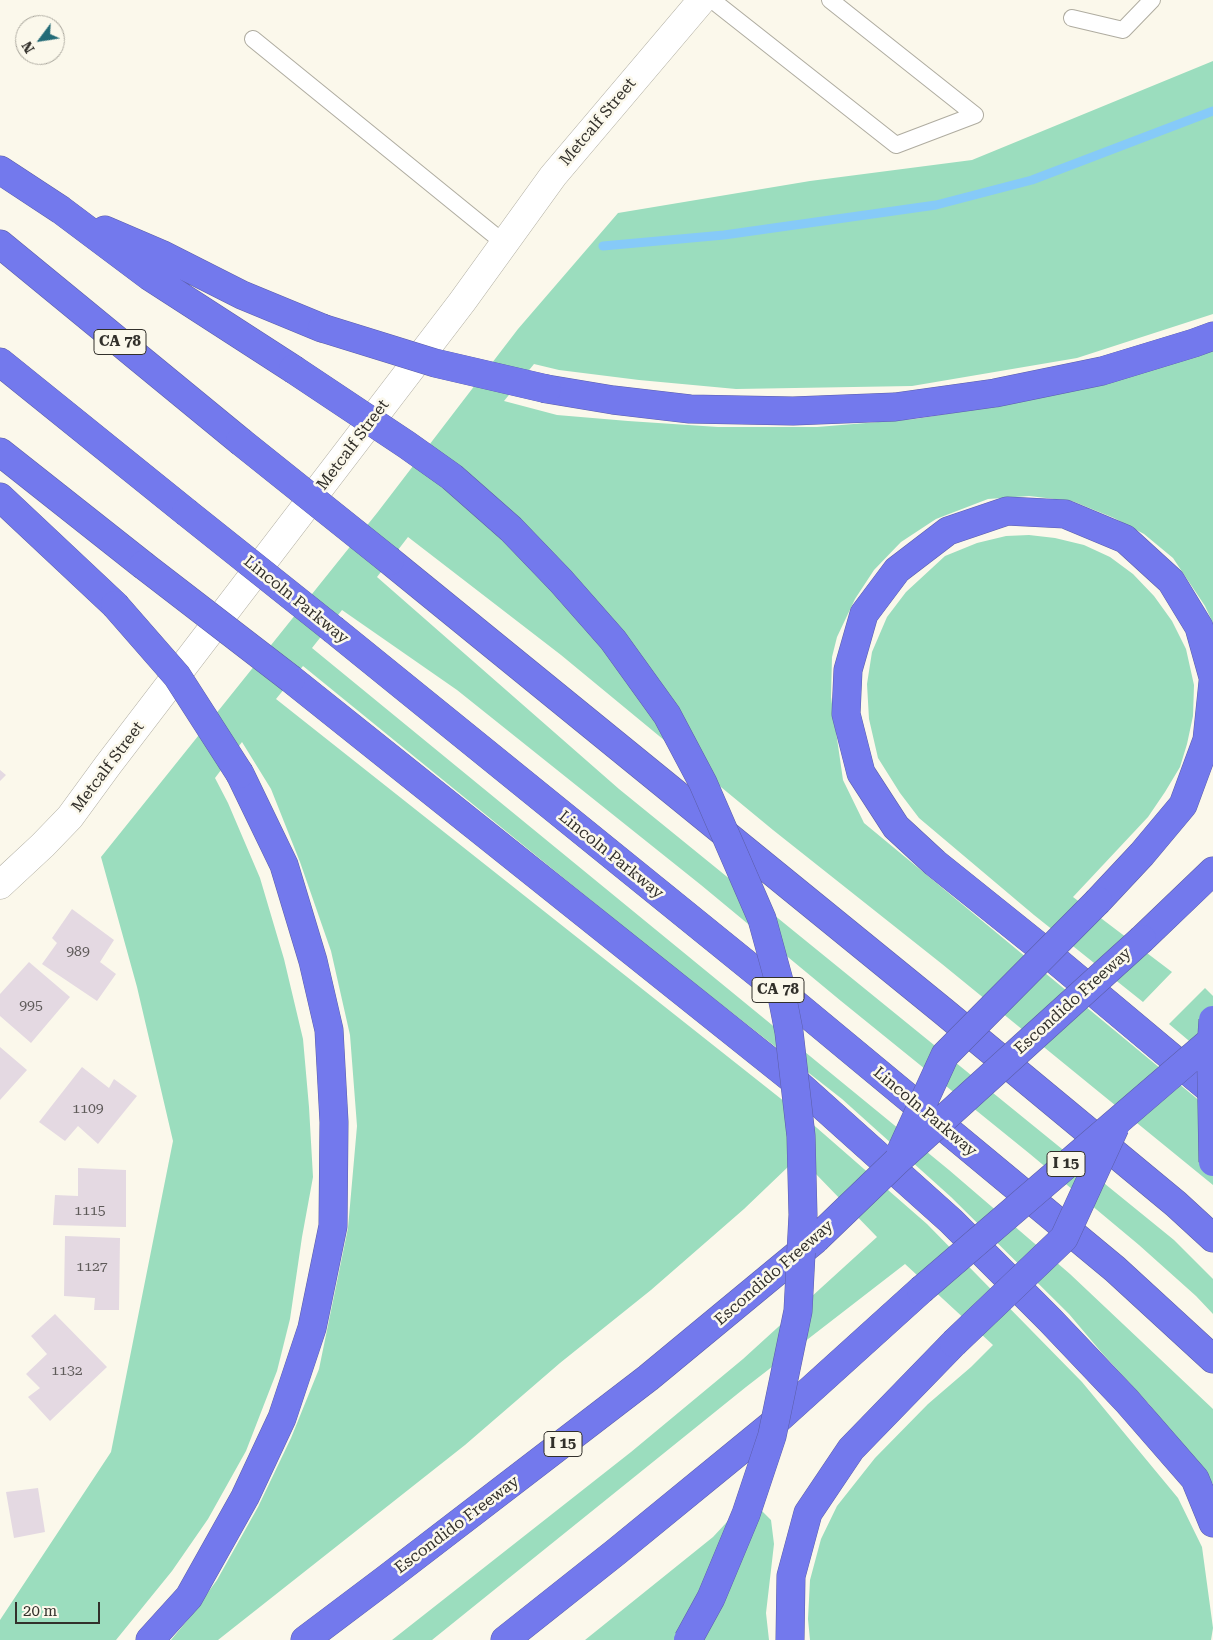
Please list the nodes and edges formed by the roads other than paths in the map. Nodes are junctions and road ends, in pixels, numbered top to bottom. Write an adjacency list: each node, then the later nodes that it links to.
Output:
1 (702, 0): 9 (street, Metcalf Street)
2 (712, 0): 3 (lane)
3 (830, 0)
4 (1152, 0): 5 (lane)
5 (1072, 18)
6 (253, 39): 9 (lane)
7 (0, 170): 8 (highway)
8 (61, 210): 11 (highway, bridge); 31 (highway, bridge)
9 (504, 243): 18 (street, Metcalf Street)
10 (0, 244): 25 (highway, CA 78, bridge)
11 (1213, 336)
12 (0, 362): 26 (highway, Lincoln Parkway / CA 78, bridge)
13 (0, 452): 27 (highway, bridge)
14 (0, 497): 28 (highway, bridge)
15 (1213, 677): 21 (highway)
16 (1213, 682): 23 (highway, bridge)
17 (1213, 871): 23 (highway, Escondido Freeway / I 15, bridge)
18 (0, 885)
19 (1213, 1020): 24 (highway, bridge)
20 (1213, 1039): 22 (highway, I 15, bridge)
21 (1213, 1092)
22 (1118, 1120): 30 (highway, I 15, bridge); 32 (highway, bridge)
23 (896, 1162): 29 (highway, Escondido Freeway / I 15, bridge)
24 (1213, 1162)
25 (1213, 1238)
26 (1213, 1359)
27 (1213, 1523)
28 (150, 1640)
29 (305, 1640)
30 (505, 1640)
31 (688, 1640)
32 (790, 1640)

